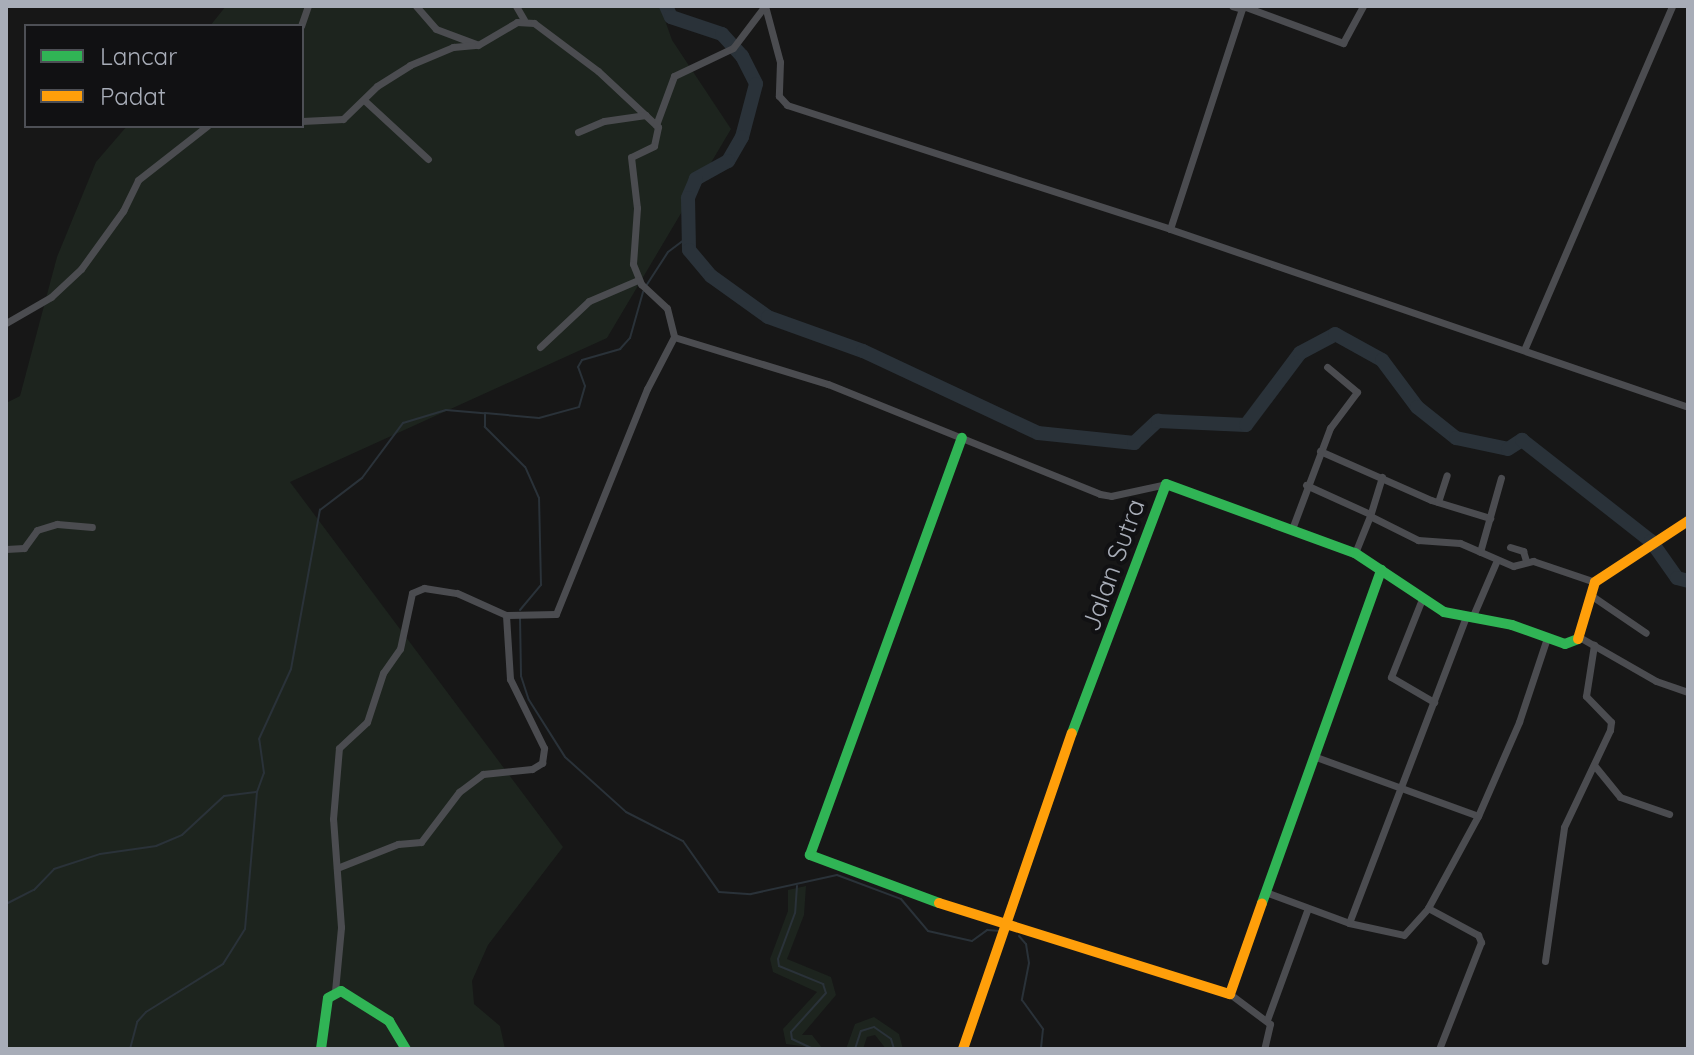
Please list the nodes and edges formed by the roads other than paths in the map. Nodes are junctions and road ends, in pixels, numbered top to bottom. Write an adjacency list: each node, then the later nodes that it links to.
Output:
1 (416, 6): 9 (street)
2 (516, 6): 8 (street)
3 (765, 6): 13 (street); 17 (street)
4 (1232, 6): 7 (street)
5 (1363, 6): 7 (street)
6 (1672, 6): 22 (street)
7 (1242, 8): 17 (street)
8 (524, 20): 9 (street); 11 (street)
9 (478, 45): 10 (street)
10 (364, 100): 12 (street); 16 (street)
11 (646, 115): 13 (street); 15 (street)
12 (304, 121)
13 (656, 125): 18 (street)
14 (204, 128): 19 (street)
15 (578, 132)
16 (428, 159)
17 (1170, 229): 22 (street)
18 (640, 282): 20 (street); 21 (street)
19 (6, 323)
20 (674, 337): 25 (street); 48 (street)
21 (540, 347)
22 (1524, 350): 24 (street)
23 (1327, 367): 26 (street)
24 (1688, 407)
25 (962, 438): 30 (street); 66 (street)
26 (1320, 451): 28 (street); 31 (street)
27 (1447, 475): 32 (street)
28 (1382, 477): 32 (street); 33 (street)
29 (1501, 478): 34 (street)
30 (1166, 484): 37 (street, Jalan Sutra); 66 (street, Jalan Sutra)
31 (1306, 485): 33 (street); 37 (street)
32 (1438, 502): 34 (street)
33 (1370, 515): 40 (street); 41 (street)
34 (1490, 518): 40 (street)
35 (1688, 521): 45 (street)
36 (92, 527): 39 (street)
37 (1292, 529): 41 (street, Jalan Sutra)
38 (1510, 547): 43 (street)
39 (6, 549)
40 (1480, 552): 42 (street)
41 (1355, 553): 44 (street, Jalan Sutra)
42 (1497, 560): 43 (street); 49 (street)
43 (1526, 561): 45 (street)
44 (1381, 570): 47 (street, Jalan Sutra); 56 (street)
45 (1595, 582): 46 (street)
46 (1592, 596): 50 (street); 52 (street)
47 (1422, 599): 49 (street, Jalan Sutra); 55 (street)
48 (515, 615): 61 (street); 61 (street)
49 (1469, 618): 51 (street, Jalan Sutra); 55 (street)
50 (1646, 633)
51 (1547, 638): 52 (street, Jalan Sutra); 60 (street)
52 (1581, 638): 53 (street)
53 (1594, 645): 54 (street); 57 (street)
54 (1688, 692)
55 (1434, 702): 58 (street)
56 (1316, 757): 58 (street); 62 (street)
57 (1594, 765): 59 (street); 67 (street)
58 (1399, 785): 60 (street); 65 (street)
59 (1669, 814)
60 (1478, 816): 64 (street)
61 (337, 868): 68 (street)
62 (1268, 893): 63 (street); 69 (street)
63 (1308, 908): 65 (street); 70 (street)
64 (1428, 908): 65 (street); 75 (street)
65 (1349, 923)
66 (1005, 930): 69 (street); 73 (street, Jalan Sutra)
67 (1545, 961)
68 (335, 991): 71 (street); 72 (street)
69 (1230, 994): 70 (street)
70 (1267, 1020): 74 (street)
71 (321, 1049)
72 (406, 1049)
73 (963, 1049)
74 (1264, 1049)
75 (1439, 1049)

